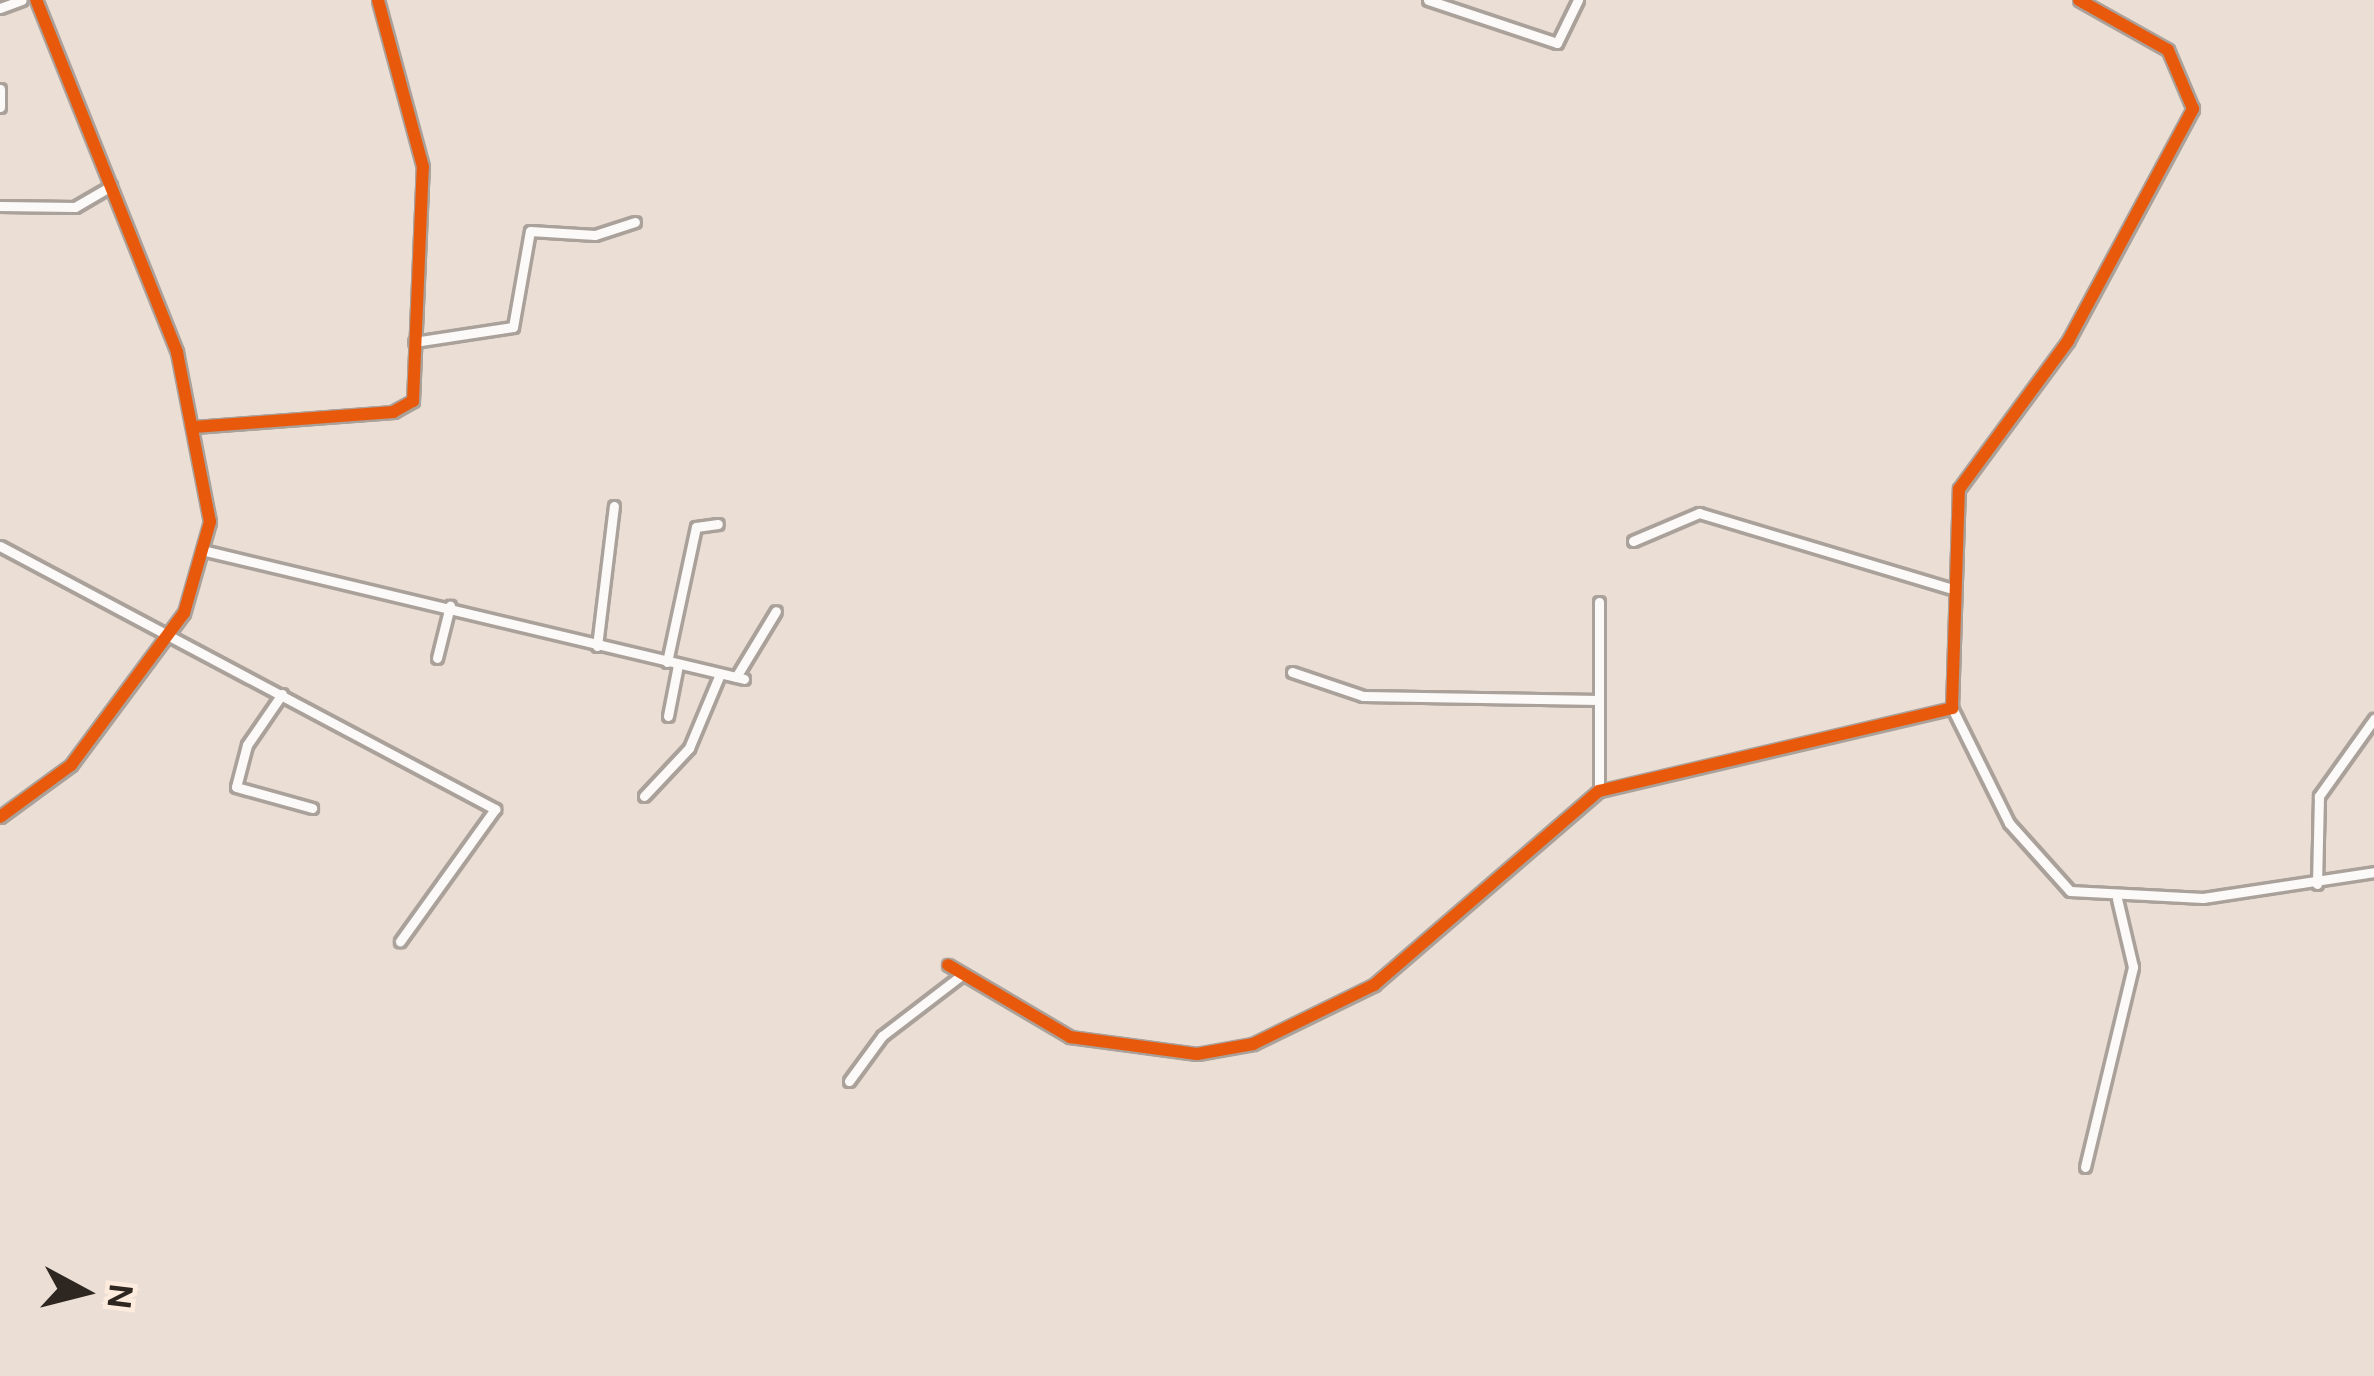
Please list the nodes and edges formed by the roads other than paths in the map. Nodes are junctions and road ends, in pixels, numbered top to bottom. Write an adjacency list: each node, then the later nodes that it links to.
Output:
1 (22, 0): 7 (street)
2 (36, 0): 10 (street)
3 (378, 0): 13 (street)
4 (1428, 0): 5 (street)
5 (1578, 0)
6 (2079, 0): 20 (street)
7 (0, 8)
8 (0, 88): 9 (street)
9 (0, 107)
10 (111, 185): 11 (street); 14 (street)
11 (0, 206)
12 (635, 222): 13 (street)
13 (414, 342): 14 (street)
14 (194, 427): 19 (street)
15 (614, 506): 25 (street)
16 (718, 524): 27 (street)
17 (1633, 541): 20 (street)
18 (0, 546): 24 (street)
19 (206, 551): 22 (street); 24 (street)
20 (1953, 589): 32 (street)
21 (1599, 602): 31 (street)
22 (450, 606): 25 (street); 26 (street)
23 (776, 611): 29 (street)
24 (164, 638): 30 (street); 38 (street)
25 (598, 646): 27 (street)
26 (437, 658)
27 (672, 663): 29 (street); 33 (street)
28 (1292, 672): 31 (street)
29 (720, 674): 36 (street)
30 (282, 694): 37 (street); 42 (street)
31 (1599, 700): 35 (street)
32 (1952, 708): 35 (street); 41 (street)
33 (668, 716)
34 (2374, 719): 40 (street)
35 (1599, 791): 44 (street)
36 (644, 796)
37 (312, 808)
38 (0, 817)
39 (2374, 872): 40 (street)
40 (2317, 884): 41 (street)
41 (2117, 899): 46 (street)
42 (400, 941)
43 (948, 965): 44 (street)
44 (963, 974): 45 (street)
45 (849, 1081)
46 (2085, 1167)

